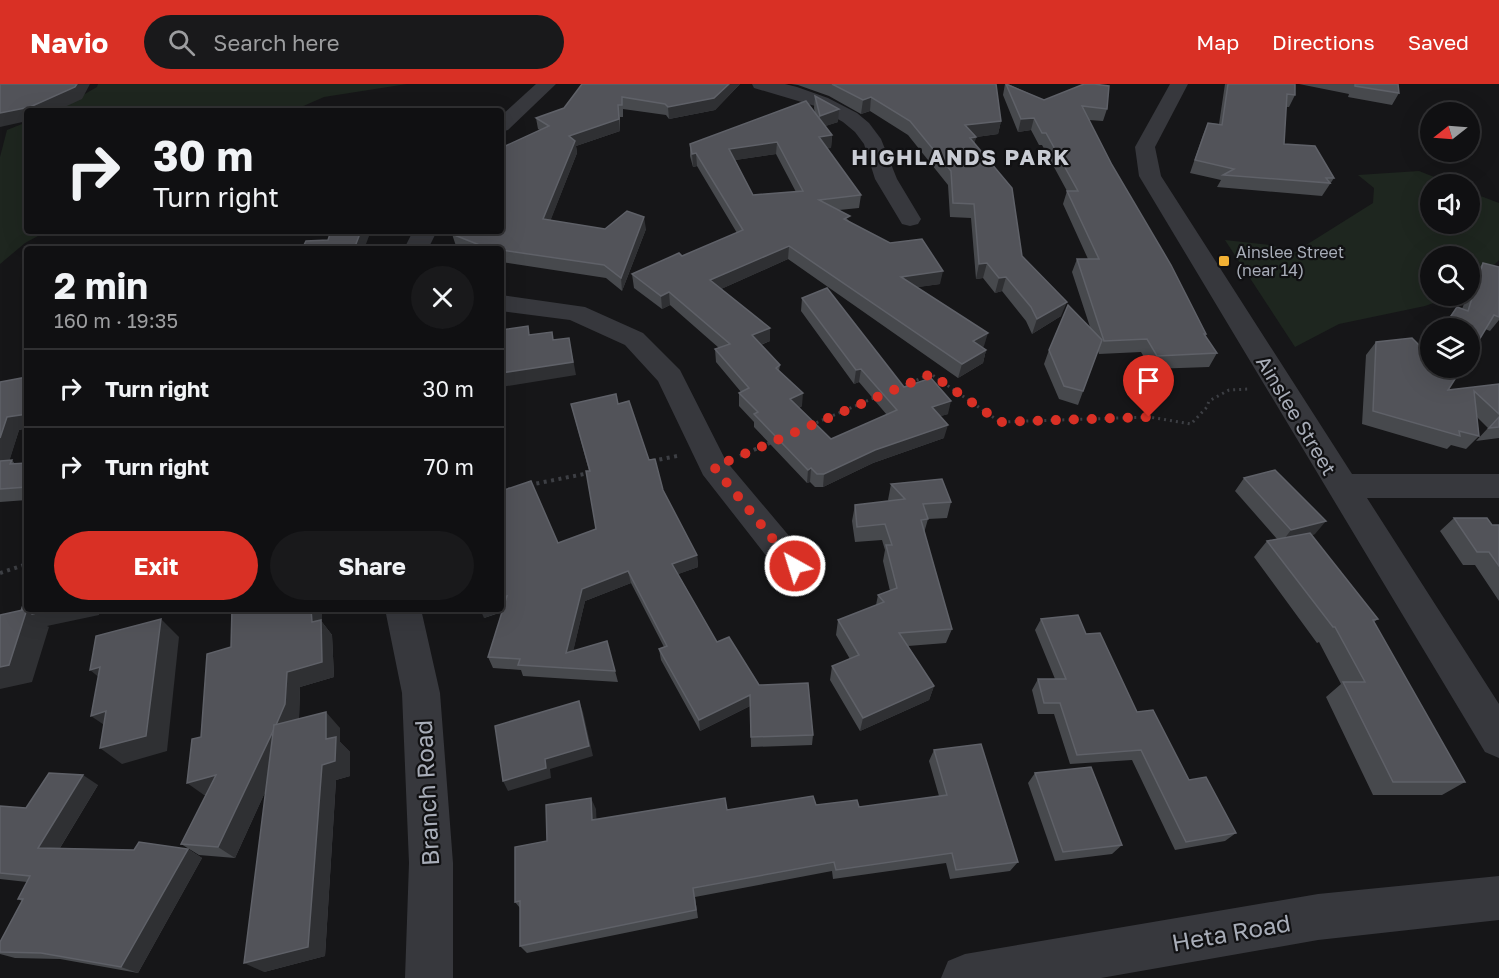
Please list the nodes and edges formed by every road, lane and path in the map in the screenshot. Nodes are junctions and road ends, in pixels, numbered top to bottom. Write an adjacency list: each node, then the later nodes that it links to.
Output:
1 (547, 84): 4 (street)
2 (761, 84): 5 (street)
3 (1179, 84): 8 (street, Ainslee Street)
4 (504, 123)
5 (910, 219)
6 (504, 303): 12 (street)
7 (898, 388): 8 (path)
8 (1282, 389): 16 (street, Ainslee Street)
9 (876, 397): 10 (path)
10 (801, 430)
11 (779, 439): 12 (path)
12 (710, 459): 13 (path); 21 (street)
13 (648, 462)
14 (592, 473): 15 (path)
15 (524, 486)
16 (1341, 486): 17 (street); 24 (street, Ainslee Street)
17 (1499, 486)
18 (512, 488): 19 (path)
19 (504, 489)
20 (24, 565): 22 (path)
21 (795, 566)
22 (0, 573)
23 (404, 612): 26 (street, Branch Road)
24 (1499, 740)
25 (1499, 898): 27 (street, Heta Road)
26 (429, 978)
27 (964, 978)

